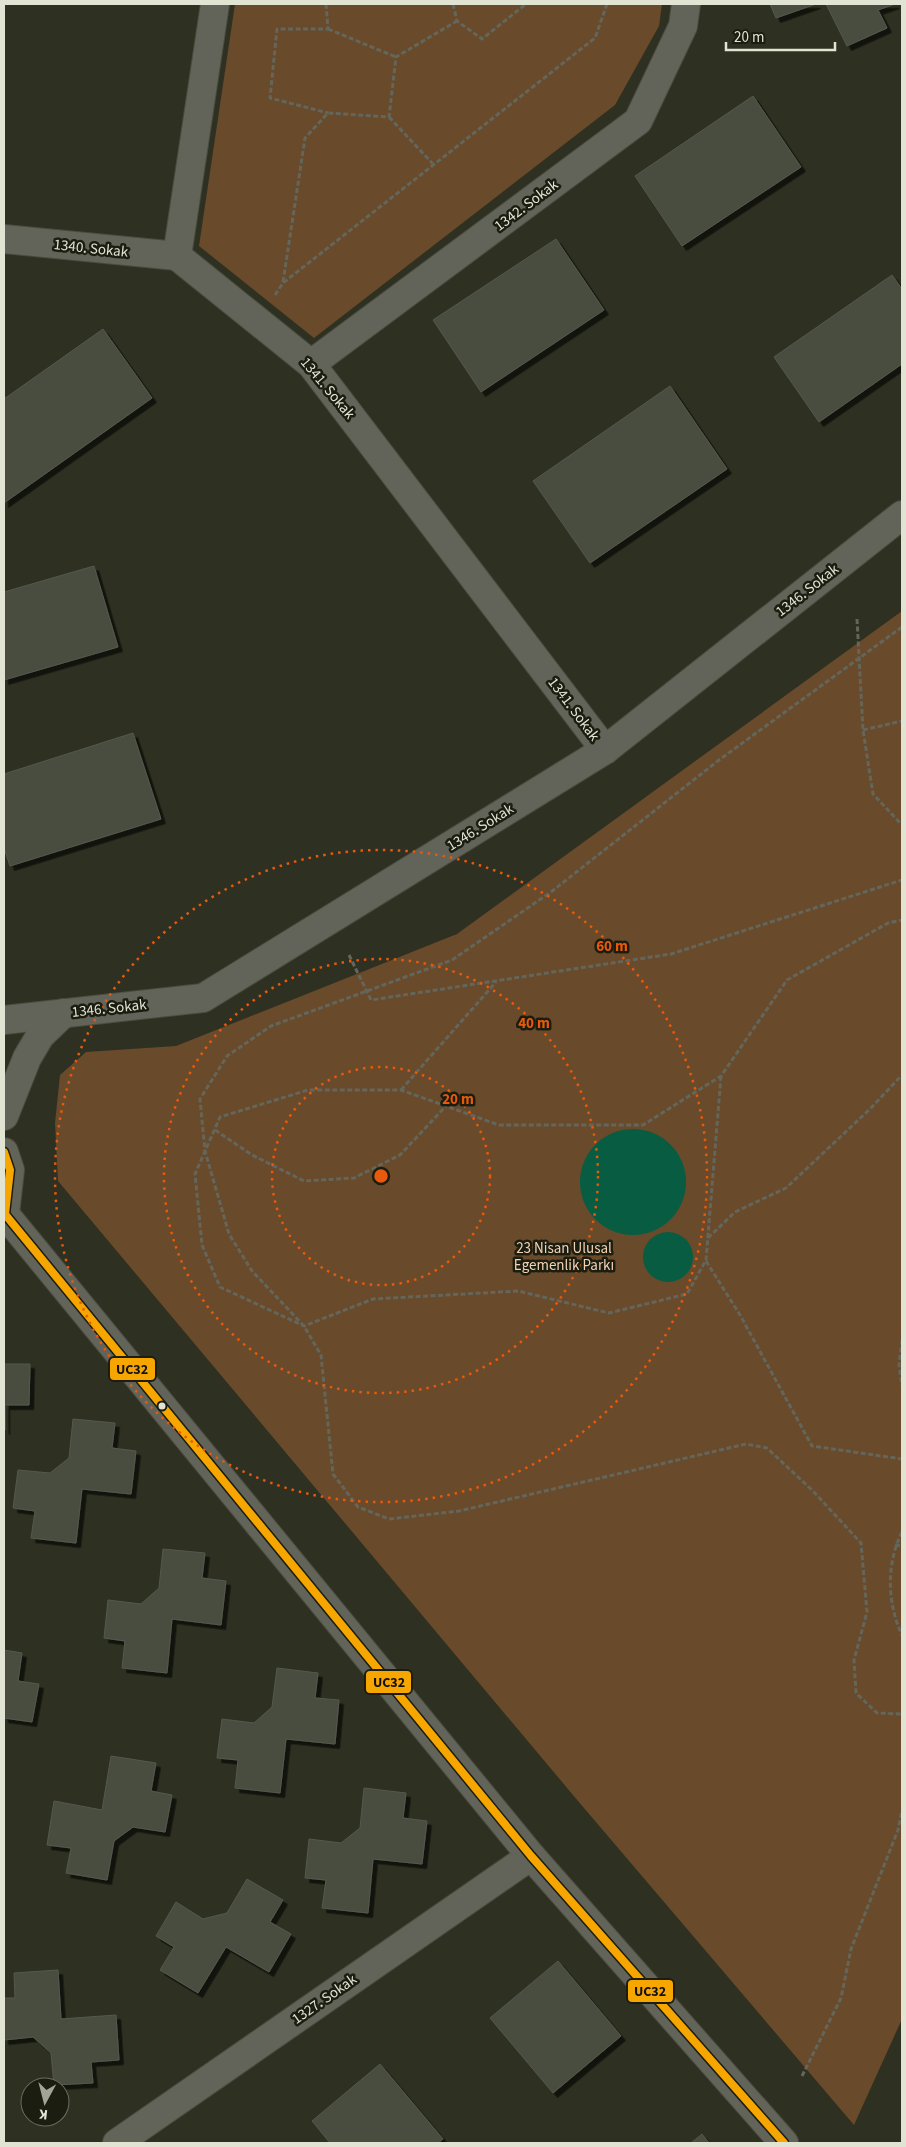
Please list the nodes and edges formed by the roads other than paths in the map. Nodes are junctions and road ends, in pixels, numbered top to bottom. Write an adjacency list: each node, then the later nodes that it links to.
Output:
1 (215, 4): 4 (street)
2 (686, 4): 5 (street, 1342. Sokak)
3 (4, 239): 4 (street, 1340. Sokak)
4 (177, 256): 5 (street, 1341. Sokak)
5 (311, 364): 7 (street, 1341. Sokak)
6 (902, 515): 7 (street, 1346. Sokak)
7 (605, 750): 8 (street, 1346. Sokak)
8 (64, 1013): 9 (street, 1346. Sokak); 10 (street)
9 (4, 1020)
10 (4, 1116)
11 (4, 1152): 12 (street)
12 (4, 1214): 13 (street)
13 (531, 1856): 14 (street, 1327. Sokak); 15 (street)
14 (117, 2143)
15 (784, 2143)

